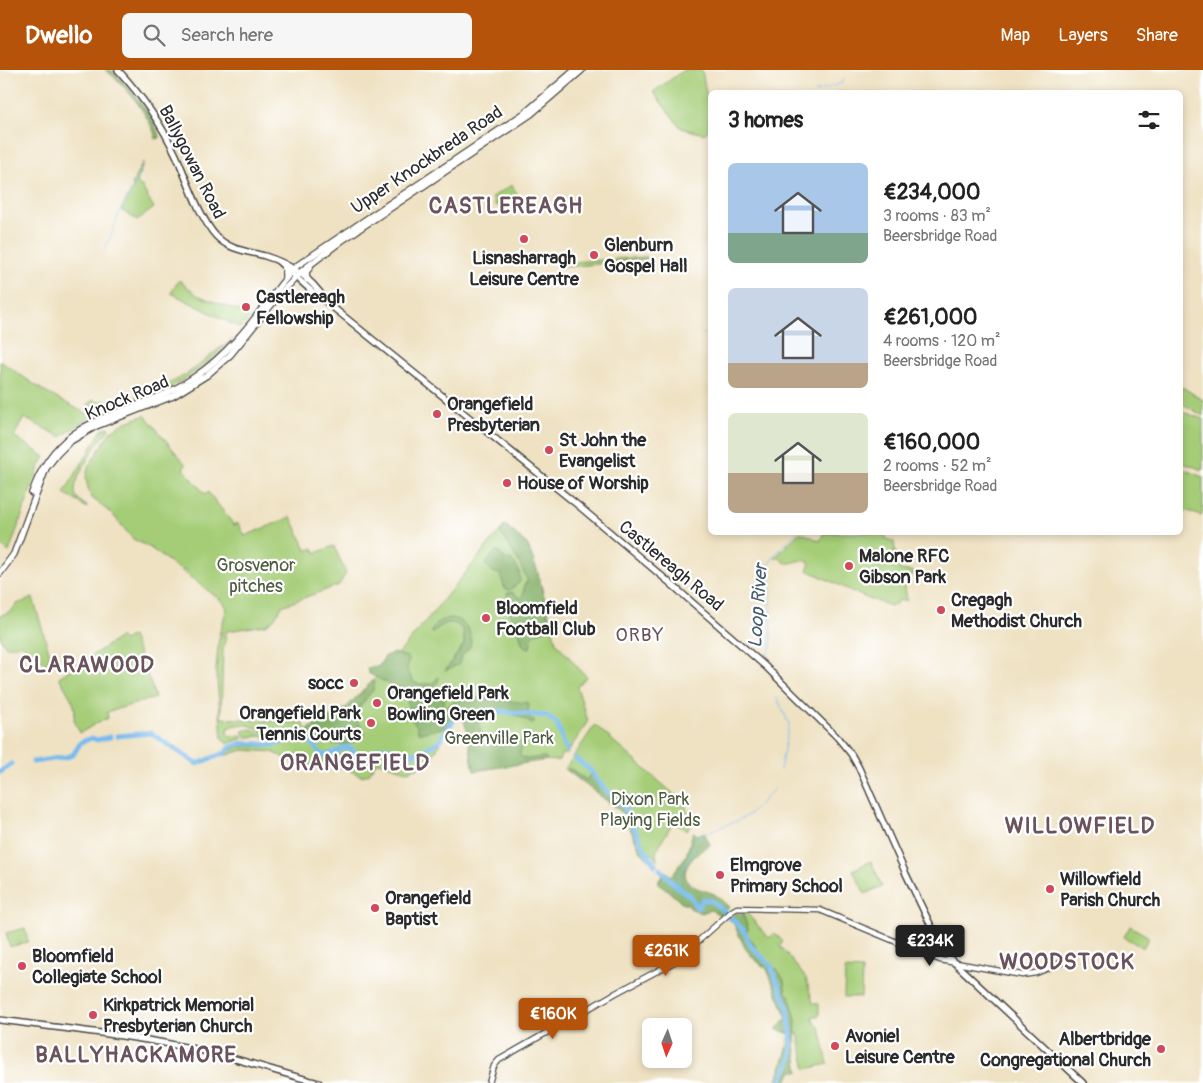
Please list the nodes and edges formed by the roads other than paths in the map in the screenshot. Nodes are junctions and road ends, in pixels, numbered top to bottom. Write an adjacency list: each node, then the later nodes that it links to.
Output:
1 (118, 70): 8 (main road, Ballygowan Road)
2 (575, 70): 7 (highway, Upper Knockbreda Road)
3 (582, 70): 4 (highway, Upper Knockbreda Road)
4 (514, 126): 5 (highway); 7 (highway, Upper Knockbreda Road)
5 (482, 152)
6 (394, 192): 7 (highway)
7 (359, 226): 10 (highway, Upper Knockbreda Road); 10 (highway, Upper Knockbreda Road); 11 (highway)
8 (279, 262): 9 (main road, Ballygowan Road); 10 (main road, Ballygowan Road)
9 (285, 267): 10 (main road, Ballygowan Road); 12 (highway)
10 (296, 272): 11 (main road, Castlereagh Road); 12 (highway, Knock Road); 13 (main road, Castlereagh Road); 14 (highway, Knock Road)
11 (307, 280): 13 (main road, Castlereagh Road)
12 (284, 282): 15 (highway, Knock Road)
13 (326, 300): 18 (main road, Castlereagh Road)
14 (248, 334): 15 (highway); 17 (highway, Knock Road)
15 (238, 337): 16 (highway, Knock Road)
16 (0, 568)
17 (0, 573)
18 (944, 953): 19 (main road); 21 (main road, Castlereagh Road)
19 (940, 960): 21 (main road); 24 (main road)
20 (1068, 960): 21 (main road)
21 (956, 964): 25 (main road, Castlereagh Road)
22 (0, 1020): 23 (main road)
23 (319, 1083)
24 (489, 1083)
25 (1084, 1083)

